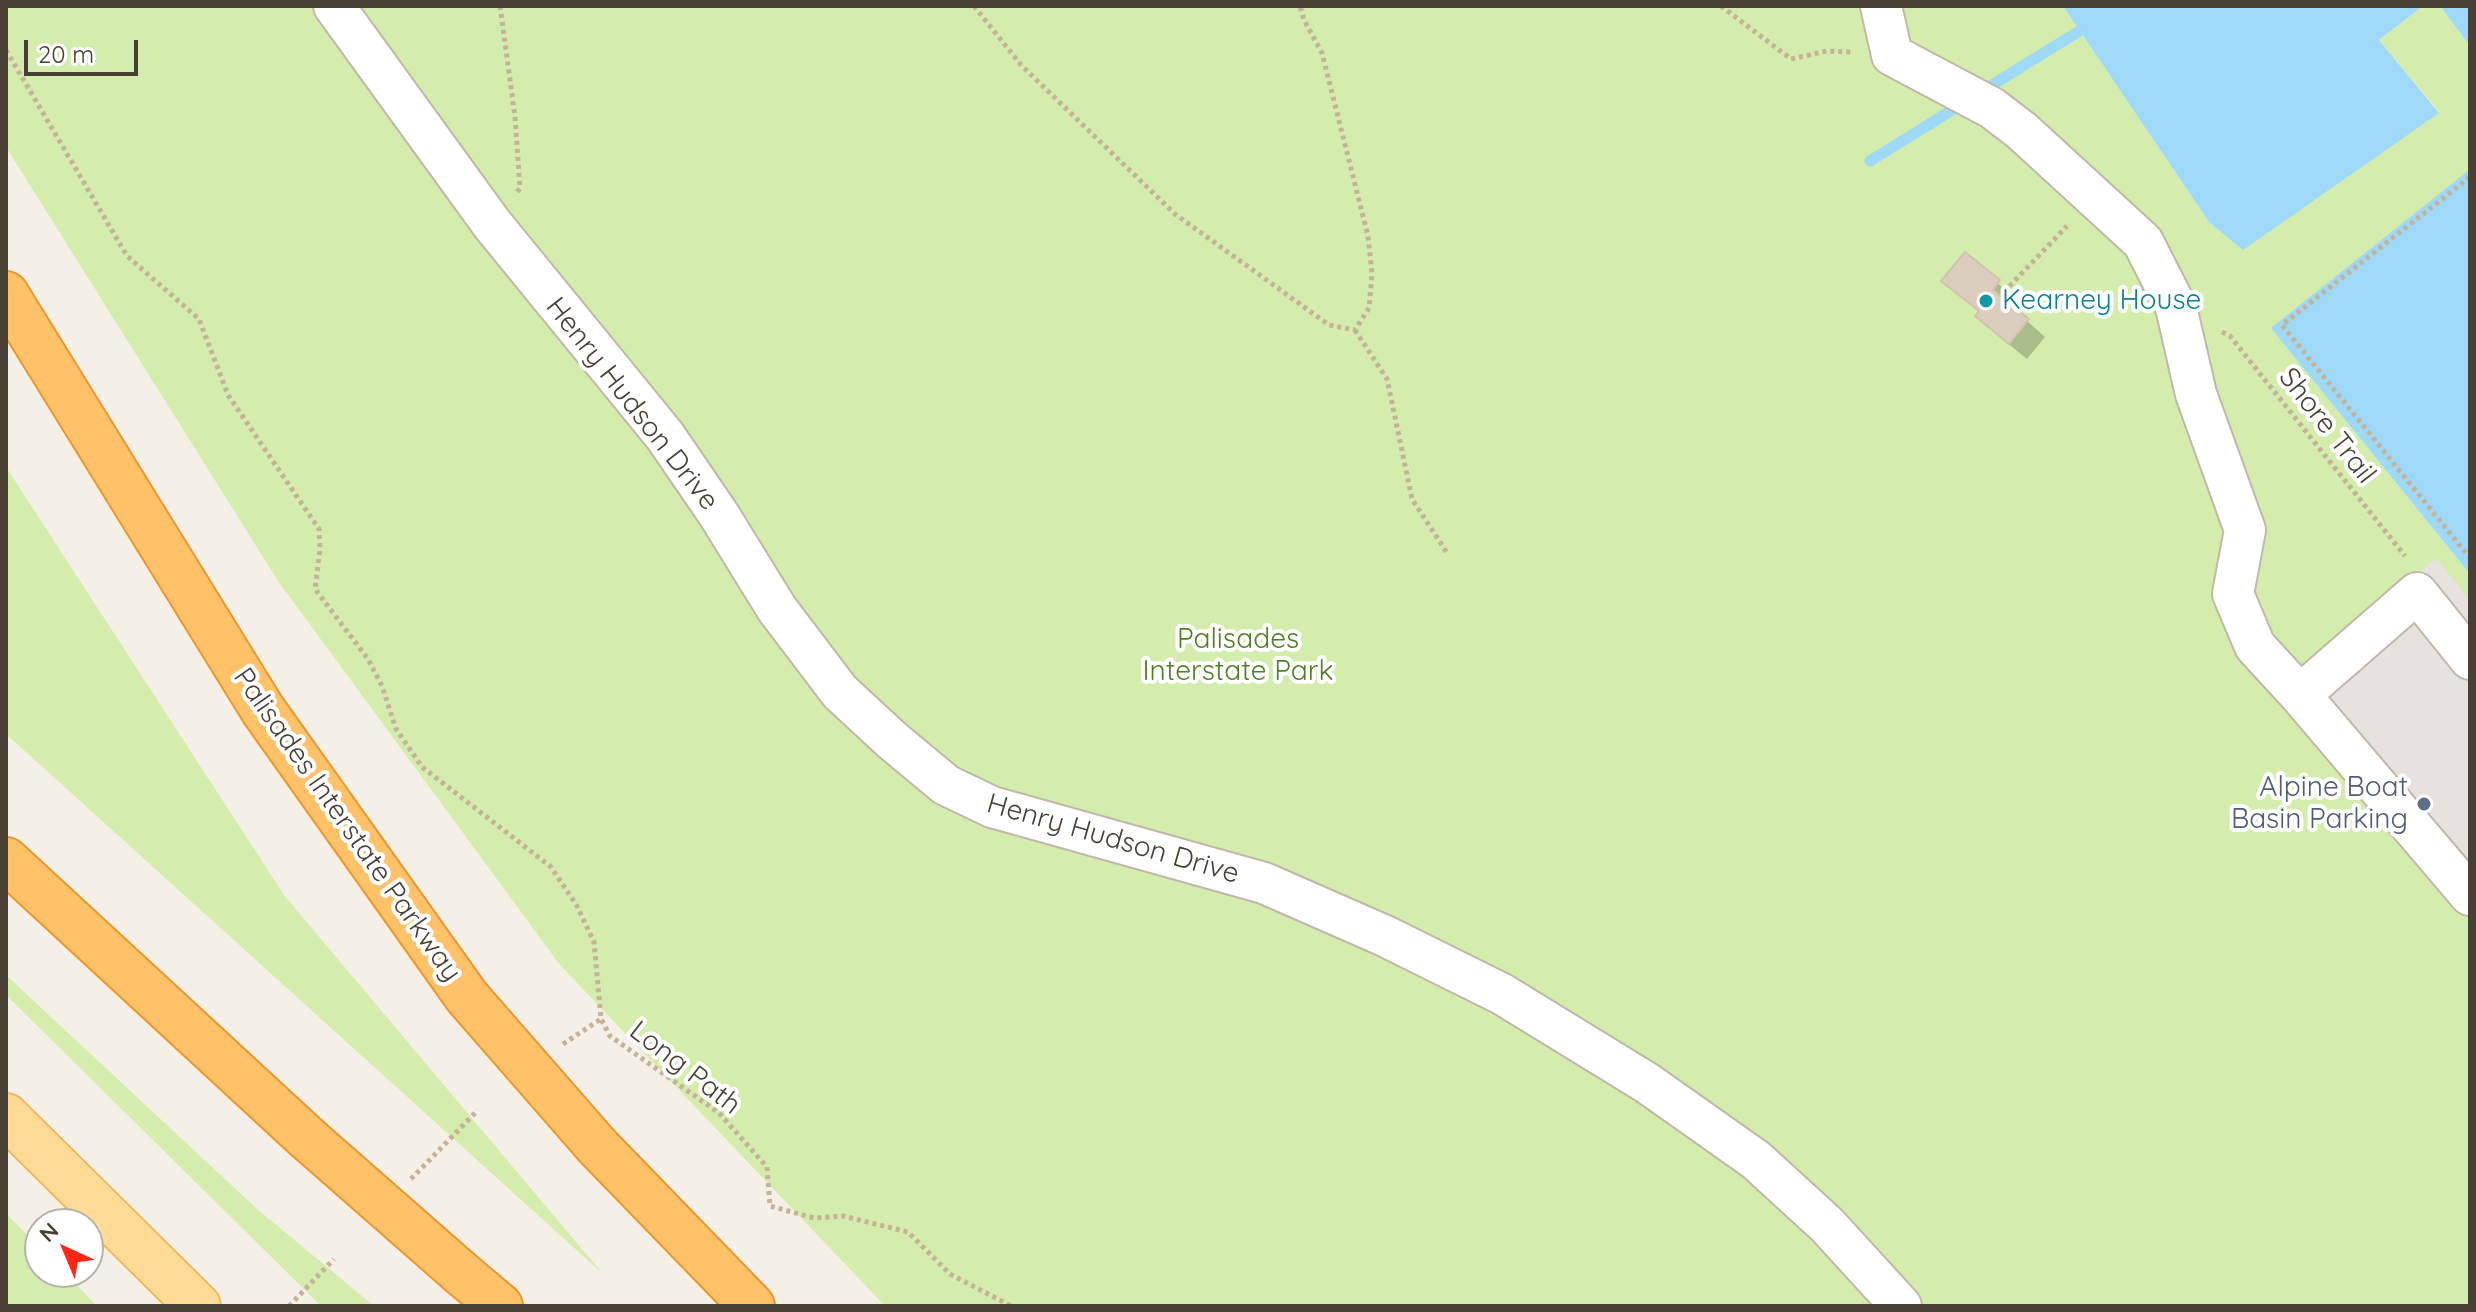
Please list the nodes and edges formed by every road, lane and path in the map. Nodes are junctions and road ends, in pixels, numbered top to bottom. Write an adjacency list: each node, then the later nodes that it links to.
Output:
1 (334, 6): 11 (street, Henry Hudson Drive)
2 (500, 6): 11 (path)
3 (974, 6): 15 (path)
4 (1300, 6): 15 (path)
5 (1721, 6): 8 (path)
6 (1881, 6): 8 (street)
7 (6, 50): 23 (path)
8 (1892, 55): 10 (street)
9 (2470, 177): 17 (path)
10 (2095, 200): 12 (path); 14 (street)
11 (492, 224): 34 (street, Henry Hudson Drive)
12 (2004, 292)
13 (6, 294): 32 (highway, Palisades Interstate Parkway, bridge)
14 (2176, 307): 18 (path, Shore Trail); 20 (street)
15 (1355, 330): 16 (path)
16 (1447, 553)
17 (2470, 558)
18 (2417, 593): 19 (street); 20 (street)
19 (2470, 659)
20 (2300, 695): 22 (street)
21 (6, 860): 31 (highway, bridge)
22 (2470, 895)
23 (601, 1019): 24 (path); 33 (path, Long Path)
24 (551, 1051)
25 (478, 1110): 27 (path)
26 (6, 1116): 29 (main road)
27 (410, 1179)
28 (334, 1259): 30 (path)
29 (198, 1306)
30 (289, 1306)
31 (500, 1306)
32 (752, 1306)
33 (1011, 1306)
34 (1901, 1306)

